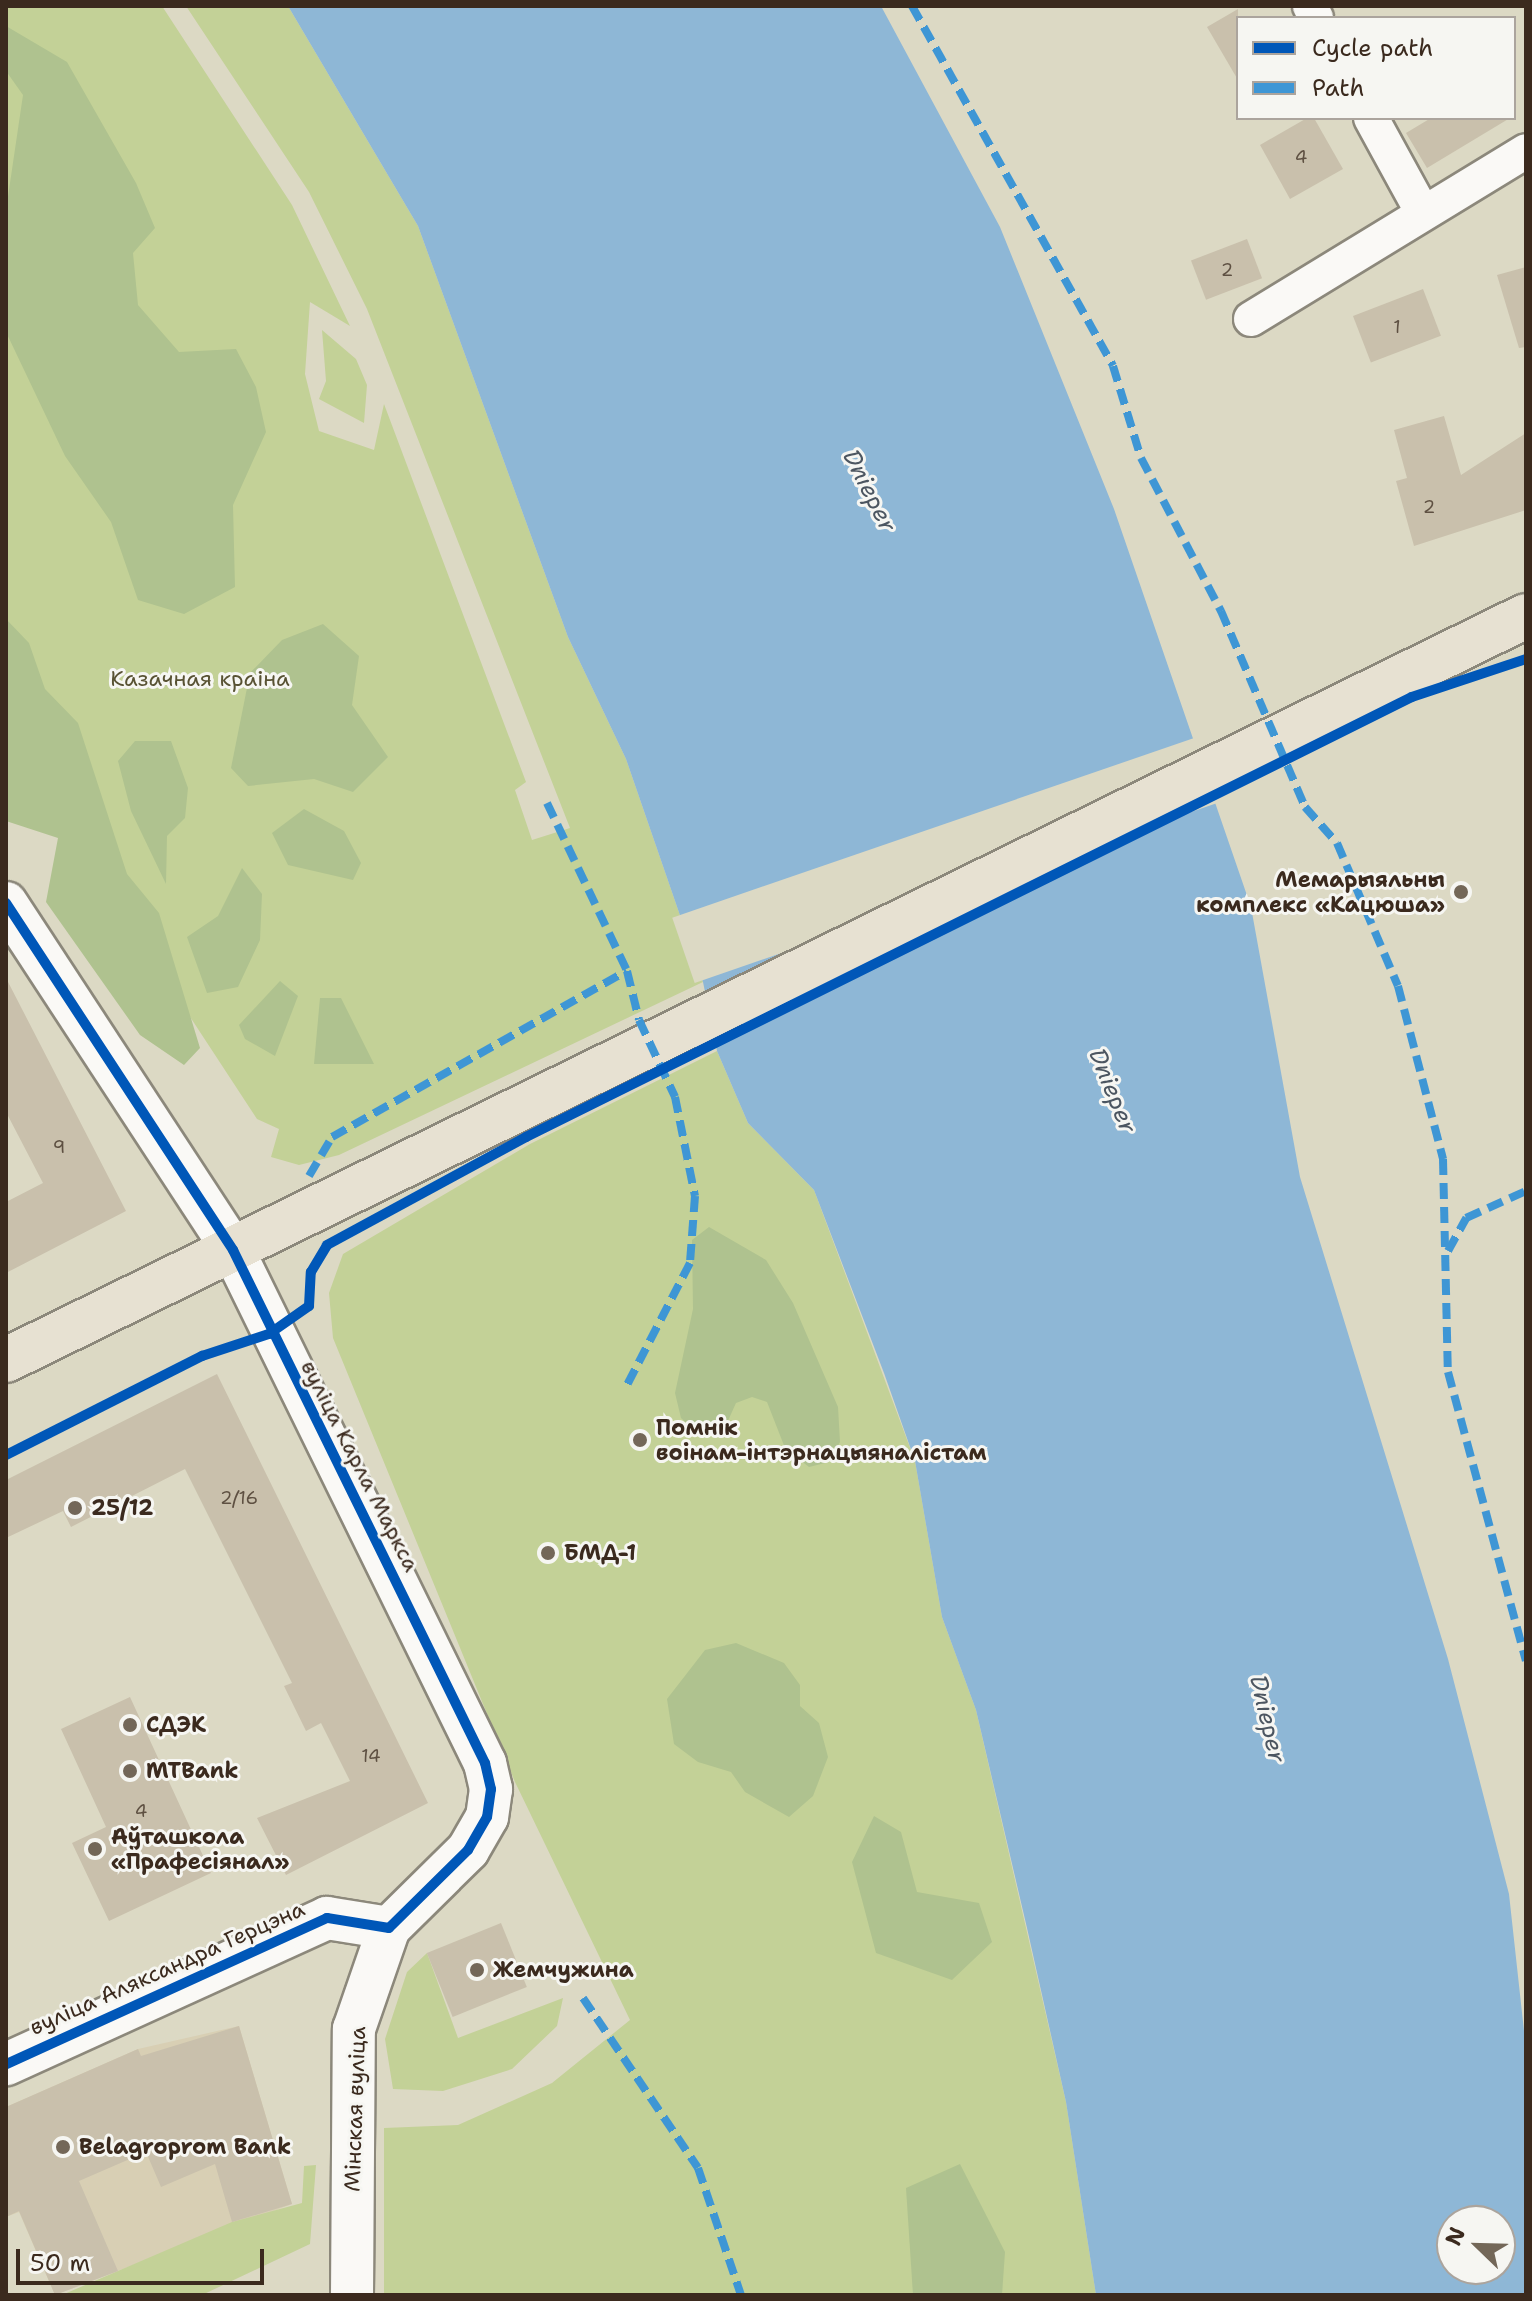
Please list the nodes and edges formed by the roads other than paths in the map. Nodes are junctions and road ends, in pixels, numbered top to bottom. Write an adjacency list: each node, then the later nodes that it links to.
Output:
1 (1372, 120): 3 (street)
2 (1526, 151): 3 (street)
3 (1422, 211): 4 (street)
4 (1251, 319)
5 (1526, 616): 7 (main road)
6 (6, 903): 7 (street, вуліца Карла Маркса)
7 (233, 1250): 8 (main road); 9 (street, вуліца Карла Маркса)
8 (6, 1360)
9 (389, 1928): 10 (street, вуліца Аляксандра Герцэна); 11 (street, Мінская вуліца)
10 (6, 2064)
11 (352, 2295)

